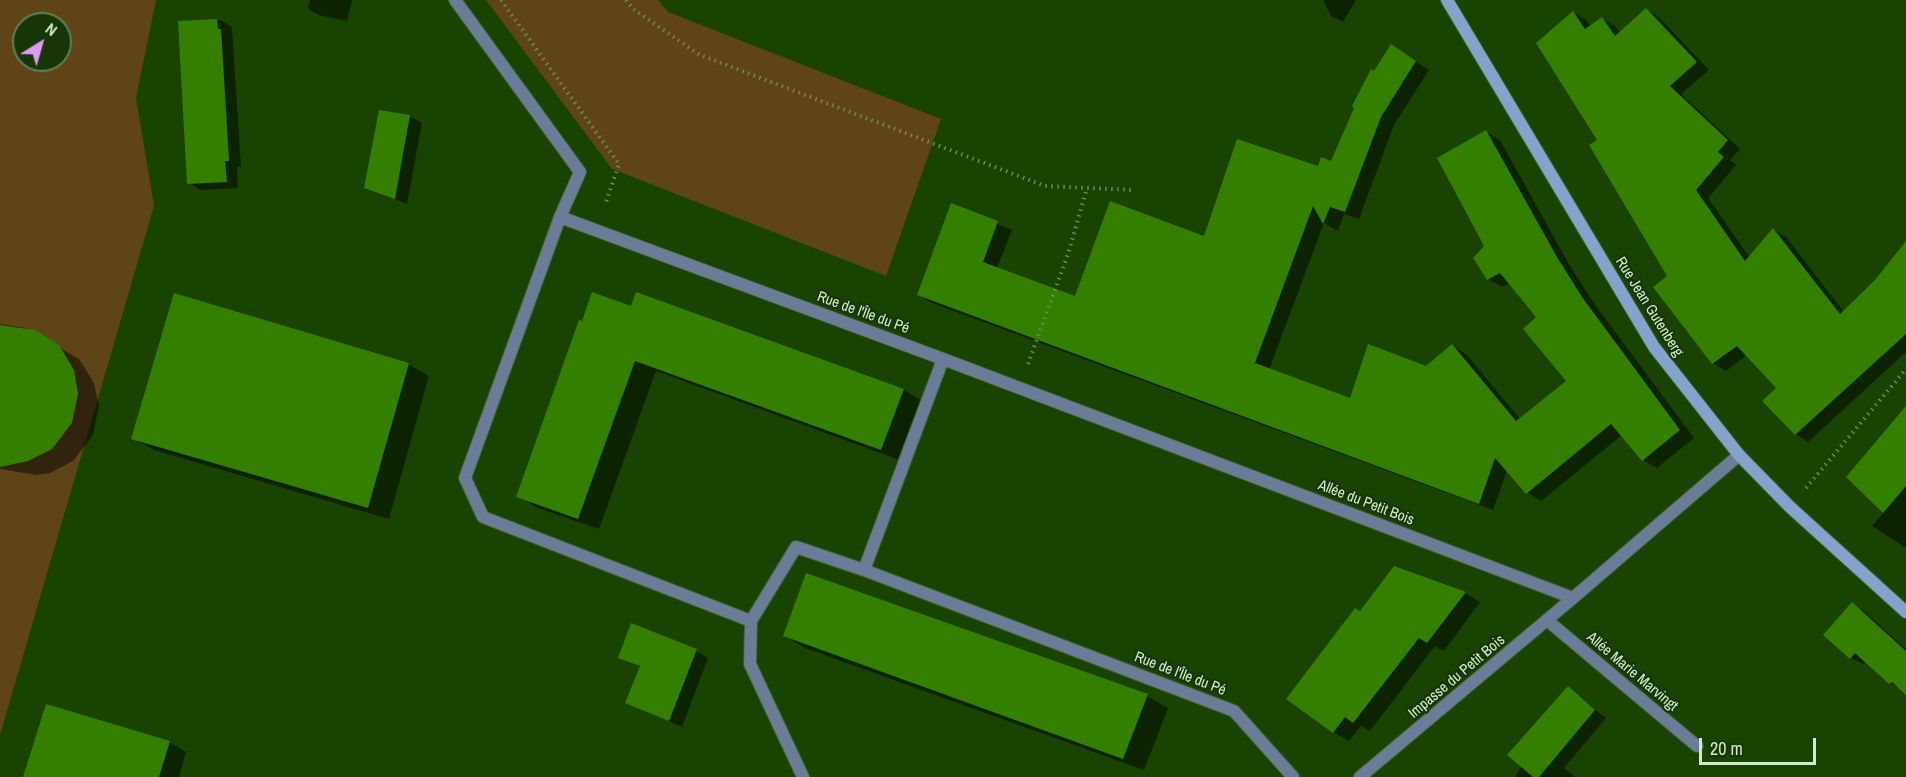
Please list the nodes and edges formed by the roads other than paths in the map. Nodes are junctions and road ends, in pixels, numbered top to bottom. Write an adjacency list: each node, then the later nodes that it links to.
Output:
1 (454, 0): 3 (street)
2 (1447, 0): 5 (main road, Rue Jean Gutenberg)
3 (560, 217): 4 (street, Rue de l'Île du Pé); 9 (street)
4 (943, 358): 6 (street); 7 (street, Allée du Petit Bois)
5 (1739, 455): 7 (street); 8 (main road, Rue Jean Gutenberg)
6 (864, 570): 9 (street, Rue de l'Île du Pé); 13 (street, Rue de l'Île du Pé)
7 (1573, 598): 10 (street, Impasse du Petit Bois)
8 (1906, 612)
9 (751, 621): 12 (street, Rue de l'Île du Pé)
10 (1548, 621): 11 (street, Allée Marie Marvingt); 14 (street, Impasse du Petit Bois)
11 (1697, 746)
12 (802, 777)
13 (1293, 777)
14 (1360, 777)

